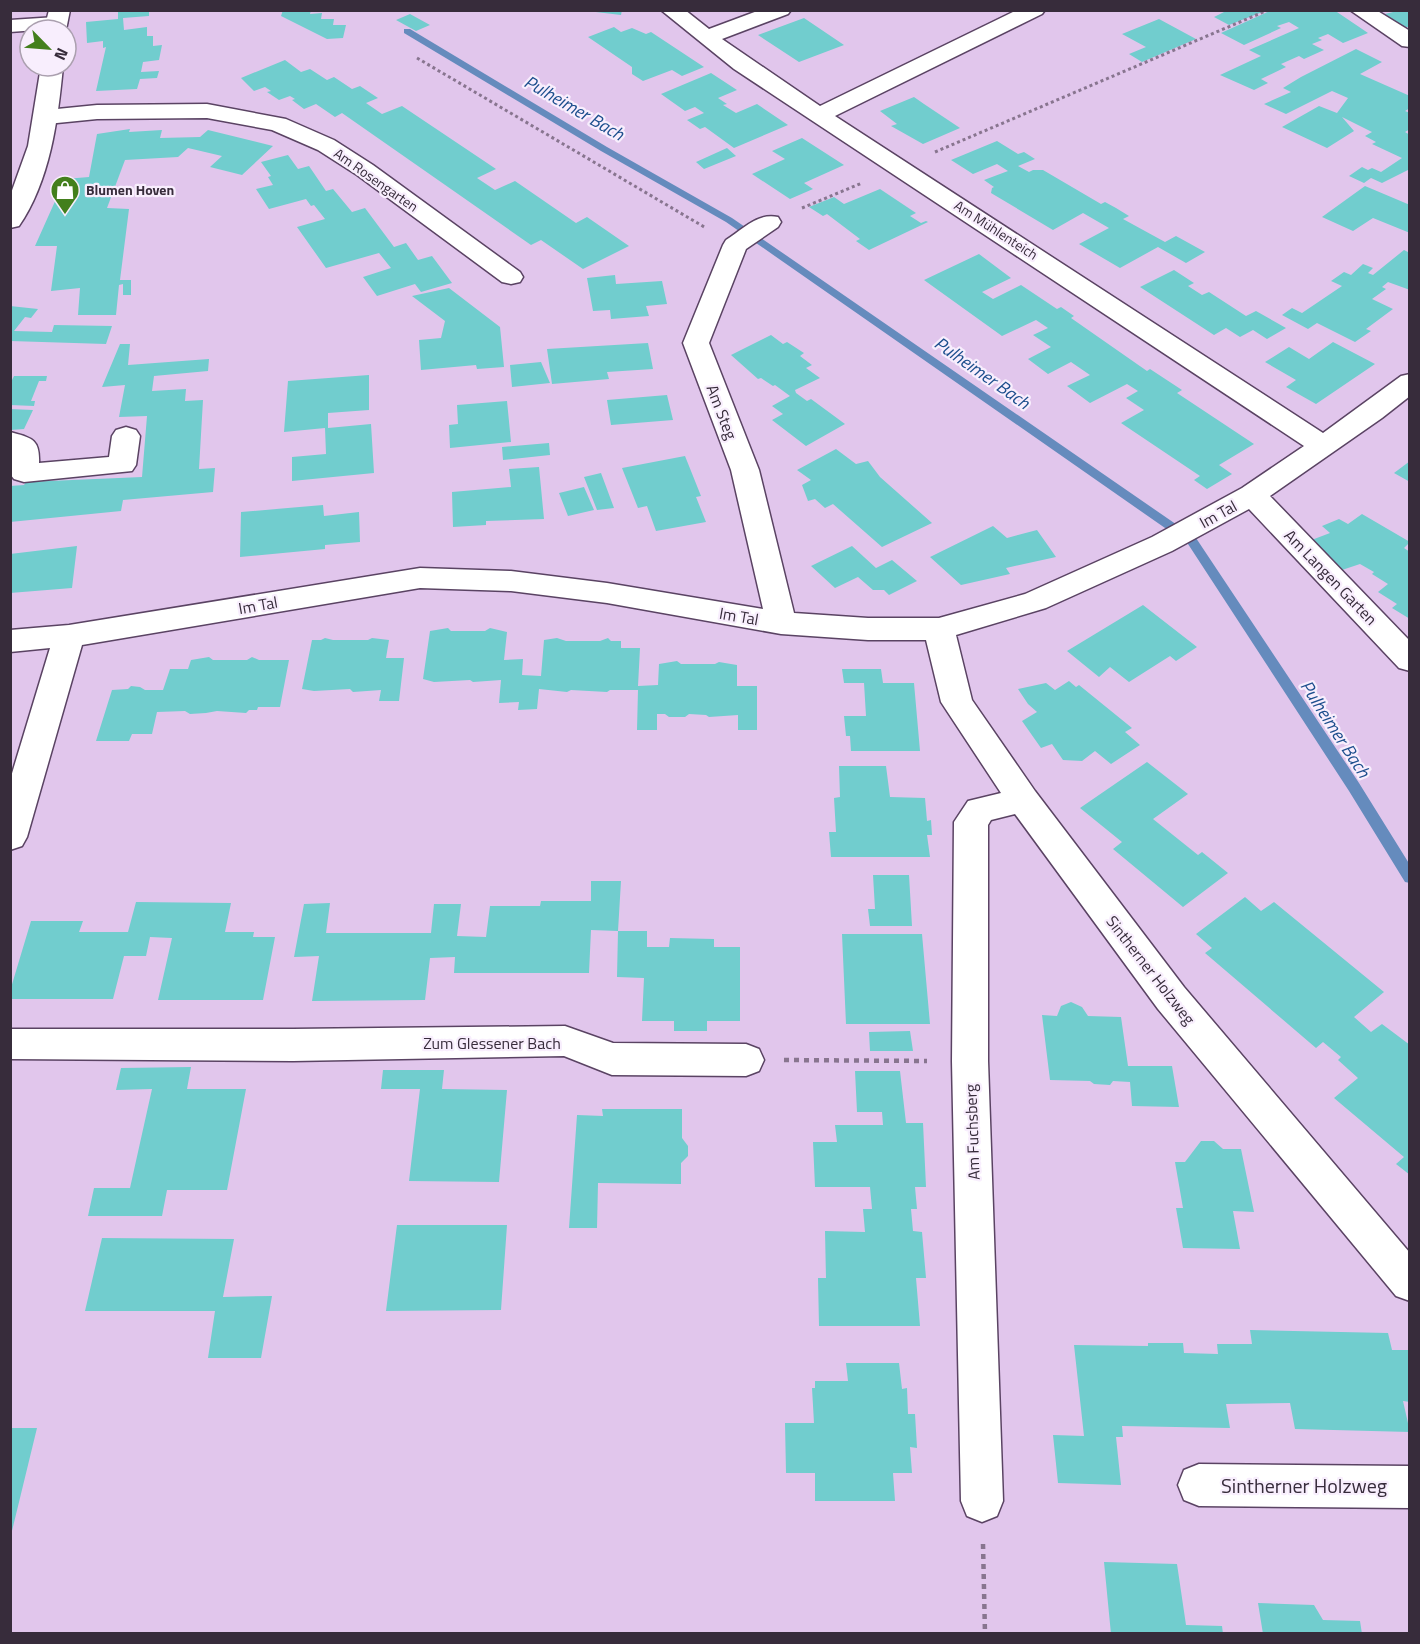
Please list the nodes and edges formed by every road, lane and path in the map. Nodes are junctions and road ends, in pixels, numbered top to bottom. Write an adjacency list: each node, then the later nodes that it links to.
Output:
1 (671, 10): 6 (street, Am Mühlenteich)
2 (781, 10): 6 (street)
3 (1035, 10): 10 (street)
4 (1268, 10): 12 (path)
5 (1360, 10): 7 (street)
6 (707, 37): 10 (street, Am Mühlenteich)
7 (1410, 41)
8 (417, 58): 15 (path)
9 (51, 78): 11 (street)
10 (819, 115): 12 (street, Am Mühlenteich)
11 (47, 117): 13 (street); 16 (street, Am Rosengarten)
12 (900, 167): 14 (path); 20 (street, Am Mühlenteich)
13 (10, 221)
14 (769, 222): 15 (street)
15 (735, 245): 22 (street, Am Steg)
16 (511, 277)
17 (1410, 382): 20 (street, Im Tal)
18 (126, 436): 19 (street)
19 (10, 441)
20 (1324, 446): 21 (street, Im Tal)
21 (1252, 495): 23 (street, Im Tal); 26 (street, Am Langen Garten)
22 (781, 624): 23 (street, Im Tal); 24 (street, Im Tal)
23 (939, 629): 27 (street, Sintherner Holzweg)
24 (69, 636): 25 (street, Im Tal); 28 (street)
25 (10, 641)
26 (1410, 660)
27 (1023, 800): 31 (street, Am Fuchsberg); 32 (street, Sintherner Holzweg)
28 (10, 837)
29 (10, 1044): 30 (street, Zum Glessener Bach)
30 (746, 1060): 31 (path)
31 (970, 1061): 35 (street, Am Fuchsberg)
32 (1410, 1283)
33 (1199, 1485): 34 (street, Sintherner Holzweg)
34 (1410, 1487)
35 (982, 1501): 36 (path)
36 (985, 1634)

